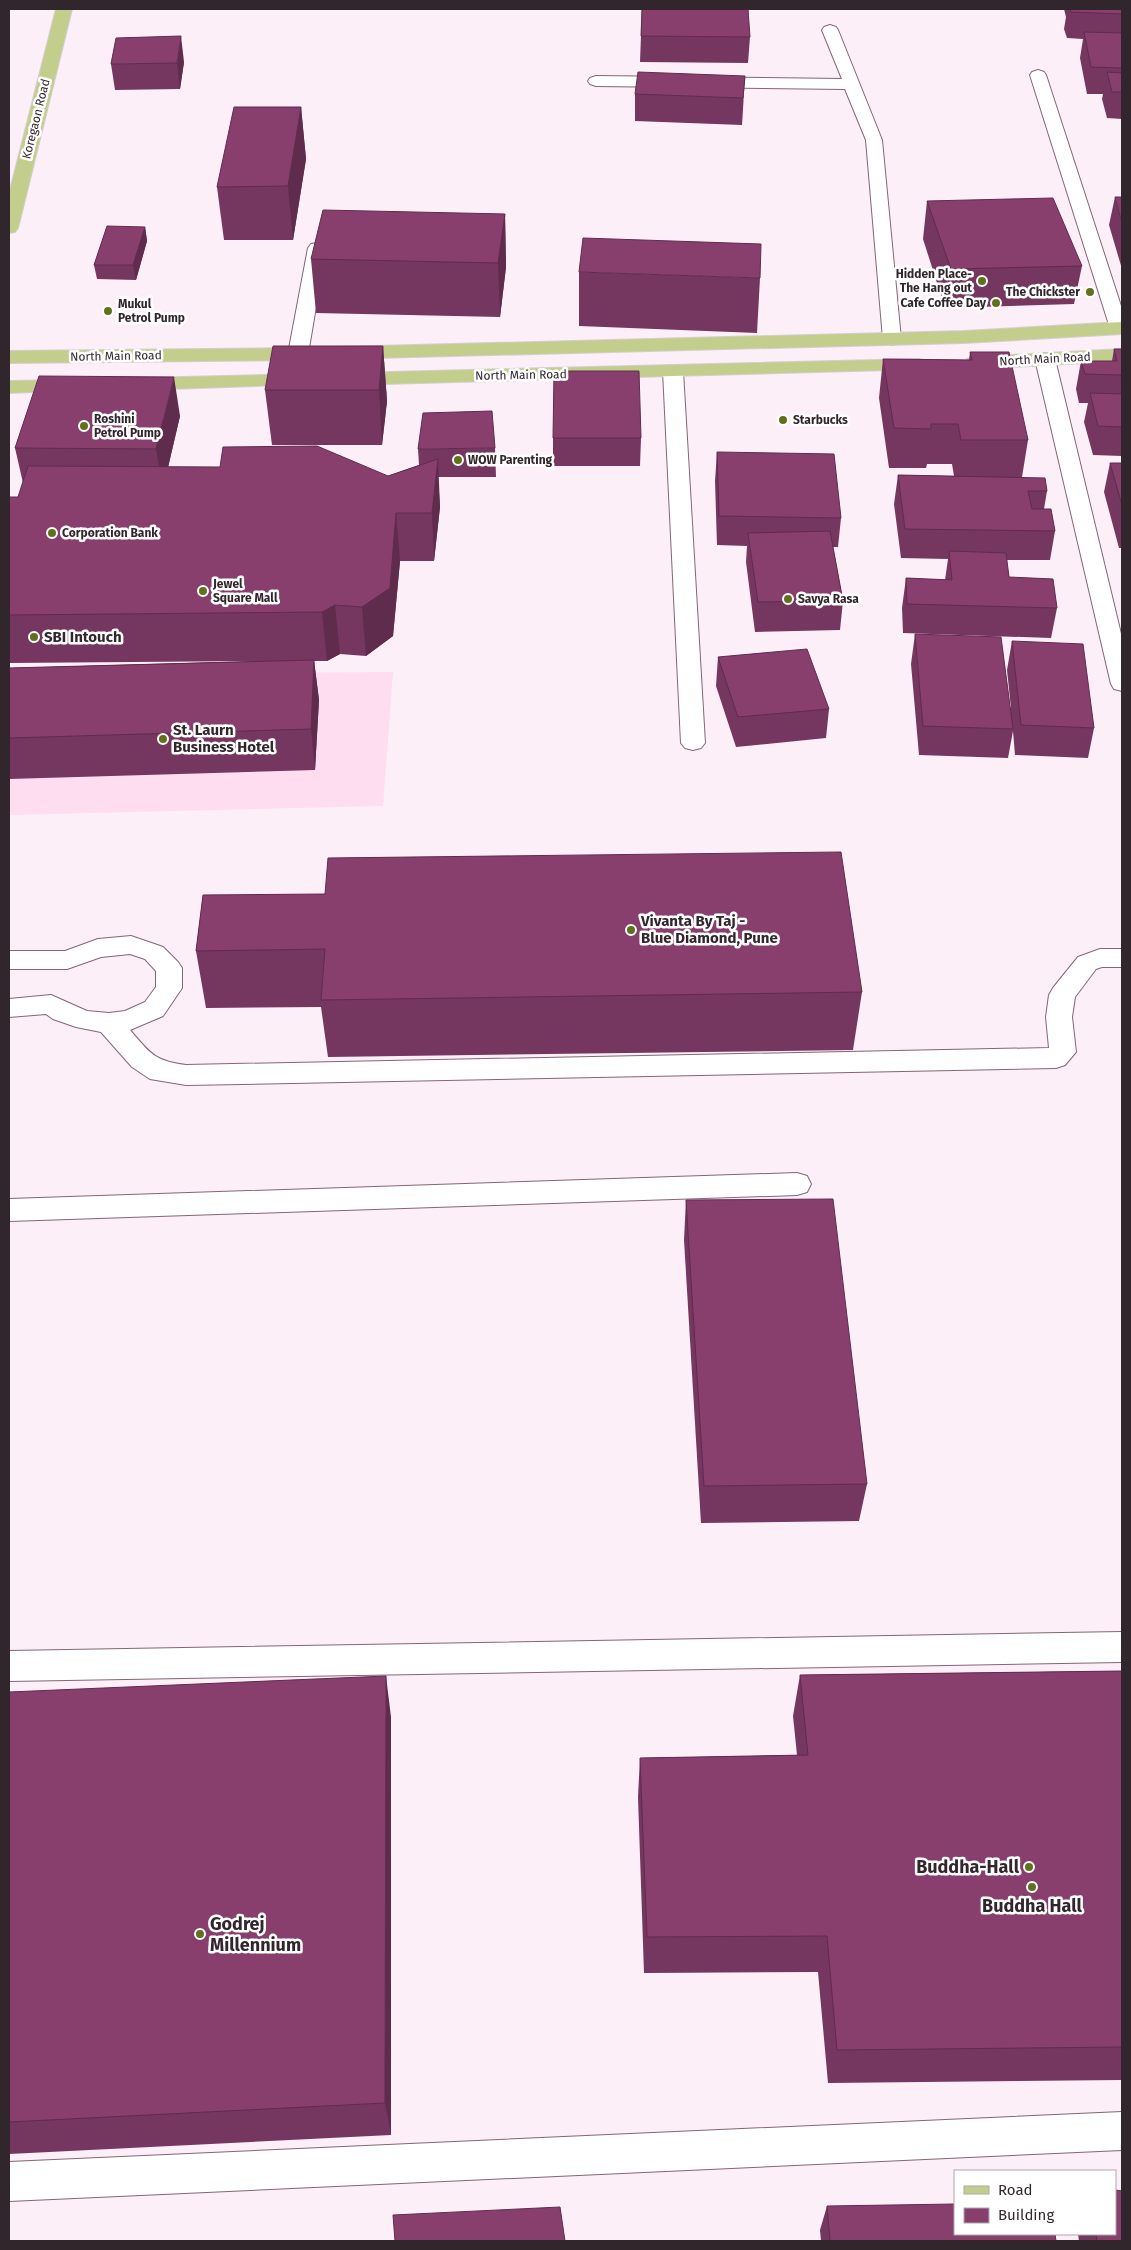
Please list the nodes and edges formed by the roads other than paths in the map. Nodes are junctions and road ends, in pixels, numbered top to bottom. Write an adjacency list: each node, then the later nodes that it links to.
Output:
1 (64, 9): 6 (main road, Koregaon Road)
2 (830, 30): 5 (street)
3 (1038, 75): 8 (street)
4 (596, 82): 5 (street)
5 (851, 84): 9 (street)
6 (9, 228)
7 (317, 248): 10 (street)
8 (1121, 328): 9 (main road, North Main Road)
9 (892, 339): 10 (main road, North Main Road)
10 (298, 354): 12 (main road, North Main Road)
11 (1122, 355): 13 (main road, North Main Road)
12 (9, 357)
13 (1045, 359): 14 (main road, North Main Road); 18 (street)
14 (673, 371): 15 (main road, North Main Road); 19 (street)
15 (118, 385)
16 (88, 386): 17 (main road, North Main Road)
17 (9, 387)
18 (1122, 684)
19 (693, 743)
20 (1122, 958): 23 (street)
21 (9, 960): 23 (street)
22 (9, 1008): 23 (street)
23 (109, 1023)
24 (797, 1184): 25 (street)
25 (9, 1210)
26 (1122, 1647): 27 (street)
27 (9, 1666)
28 (1122, 2131): 29 (street)
29 (9, 2182)

